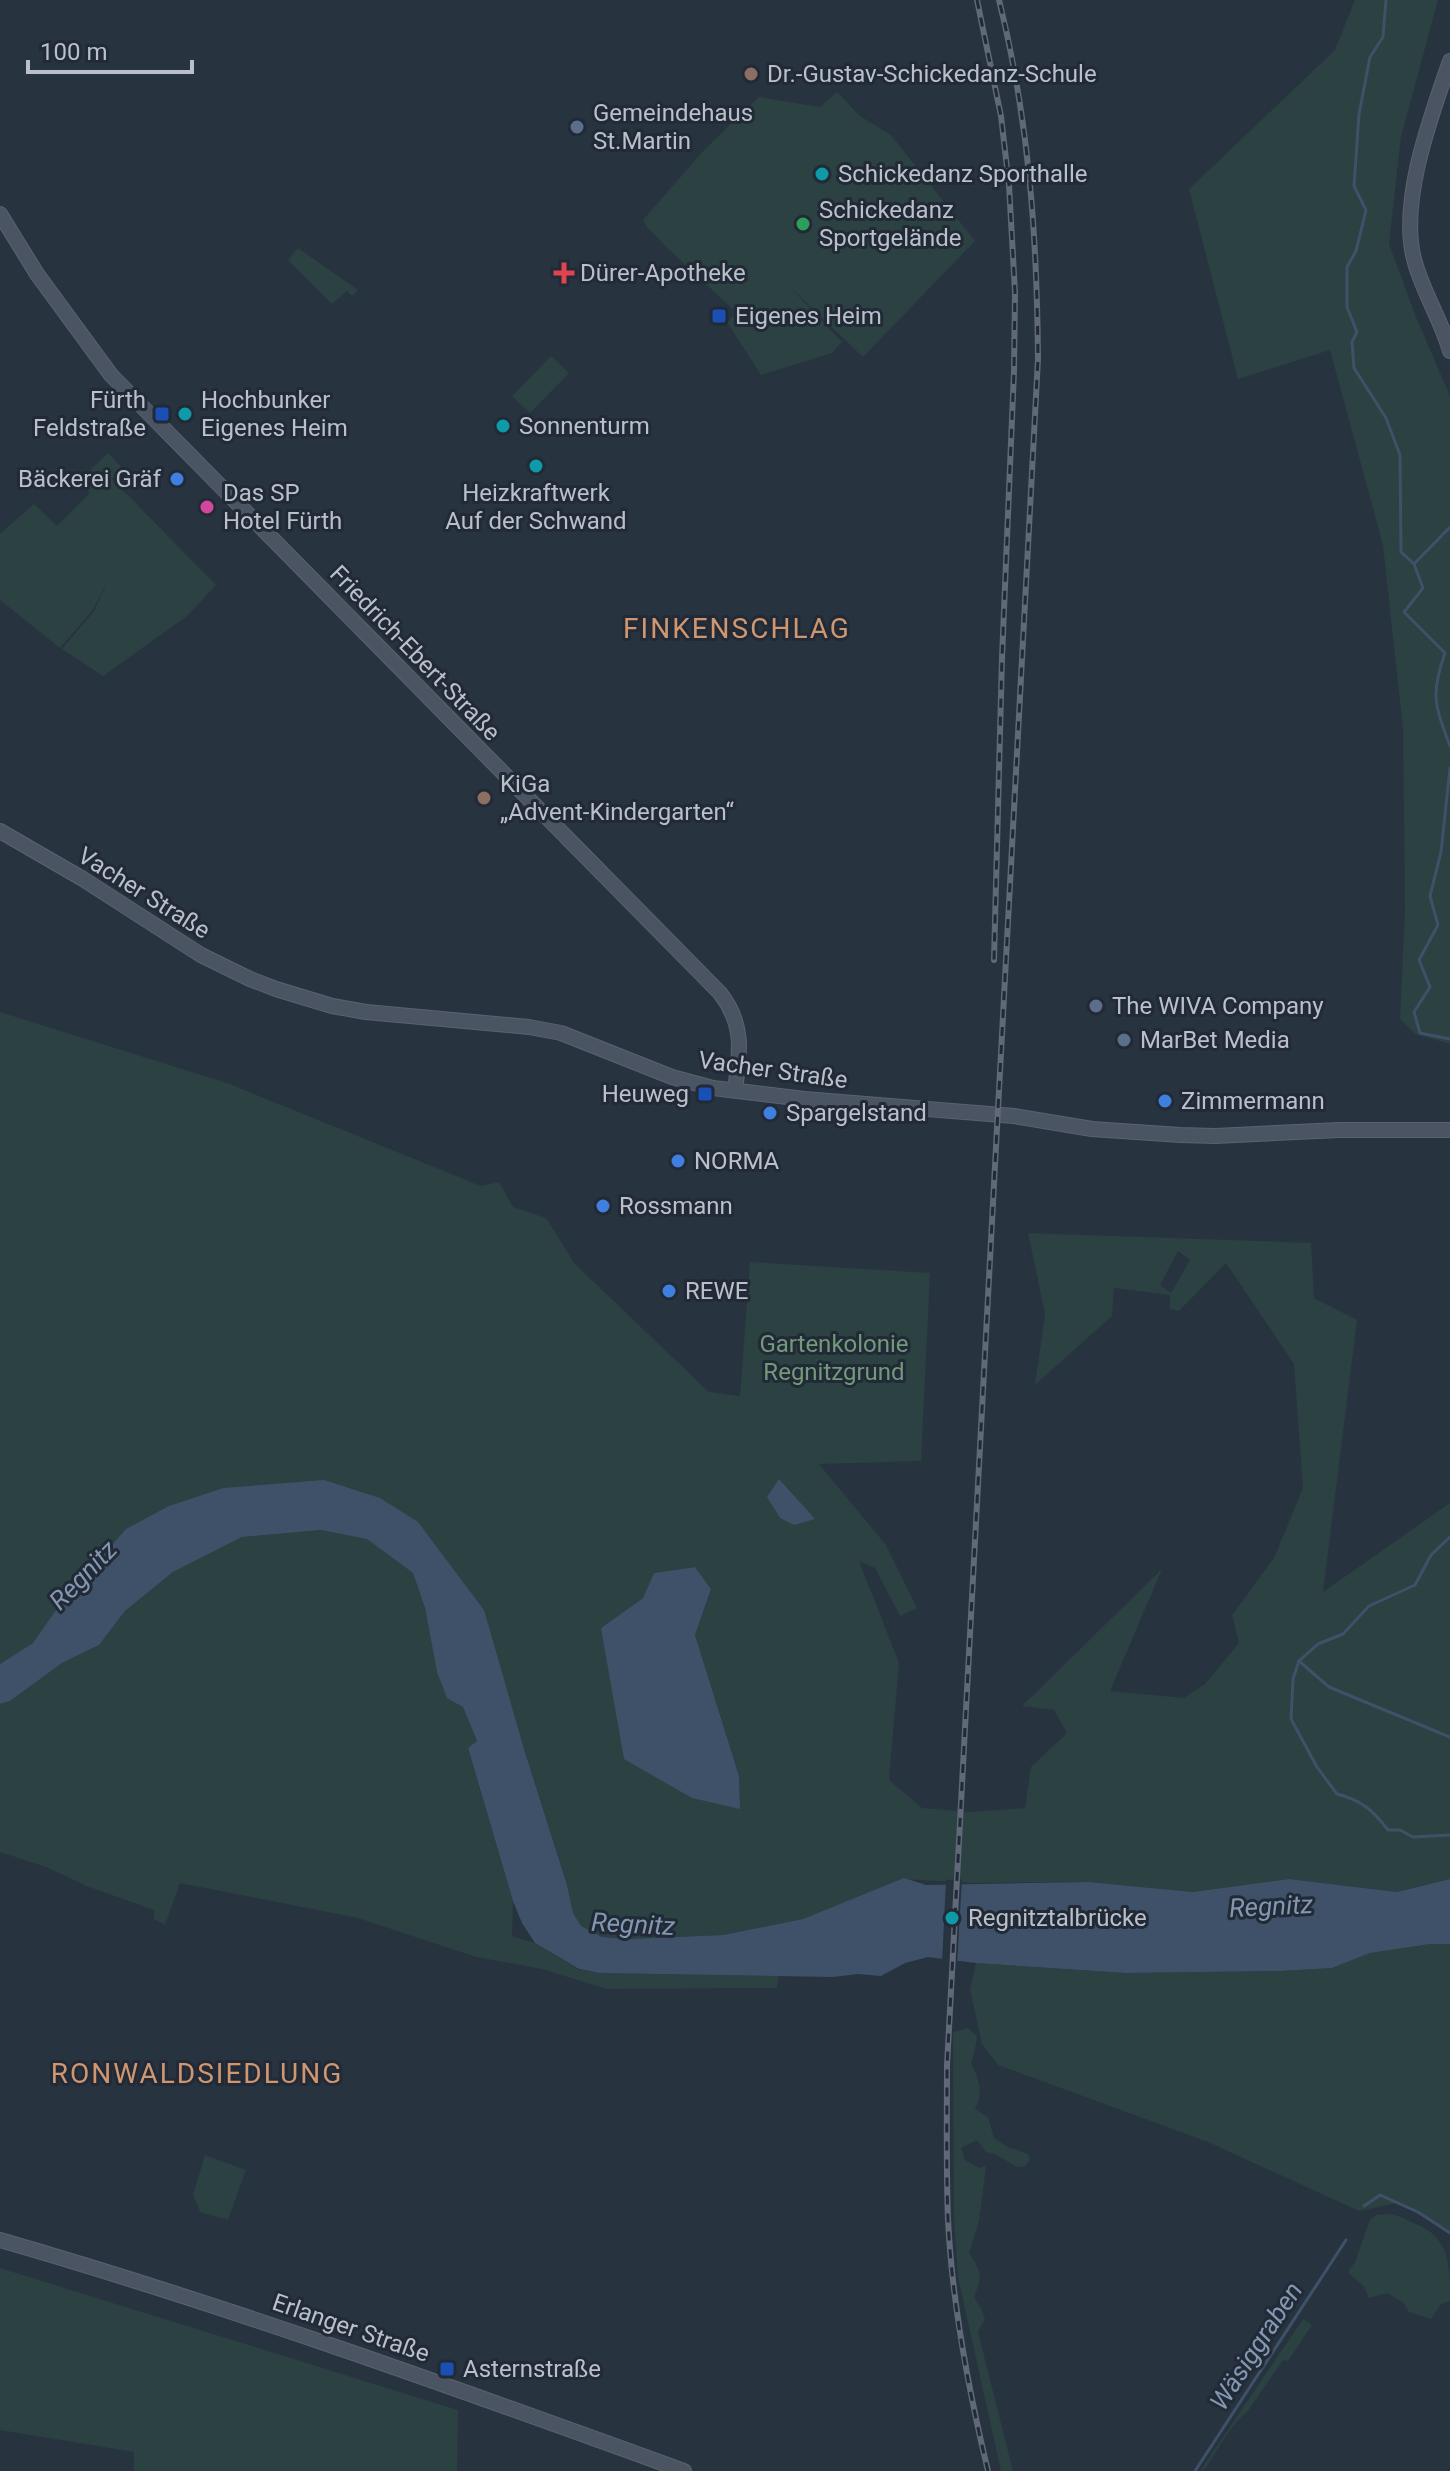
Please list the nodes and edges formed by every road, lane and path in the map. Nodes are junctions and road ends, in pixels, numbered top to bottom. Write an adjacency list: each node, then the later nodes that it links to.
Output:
1 (1450, 61): 3 (street)
2 (0, 214): 5 (street, Friedrich-Ebert-Straße)
3 (1450, 351)
4 (0, 831): 5 (street, Vacher Straße)
5 (735, 1090): 6 (street, Vacher Straße)
6 (1450, 1130)
7 (0, 2240): 8 (street, Erlanger Straße)
8 (684, 2471)

